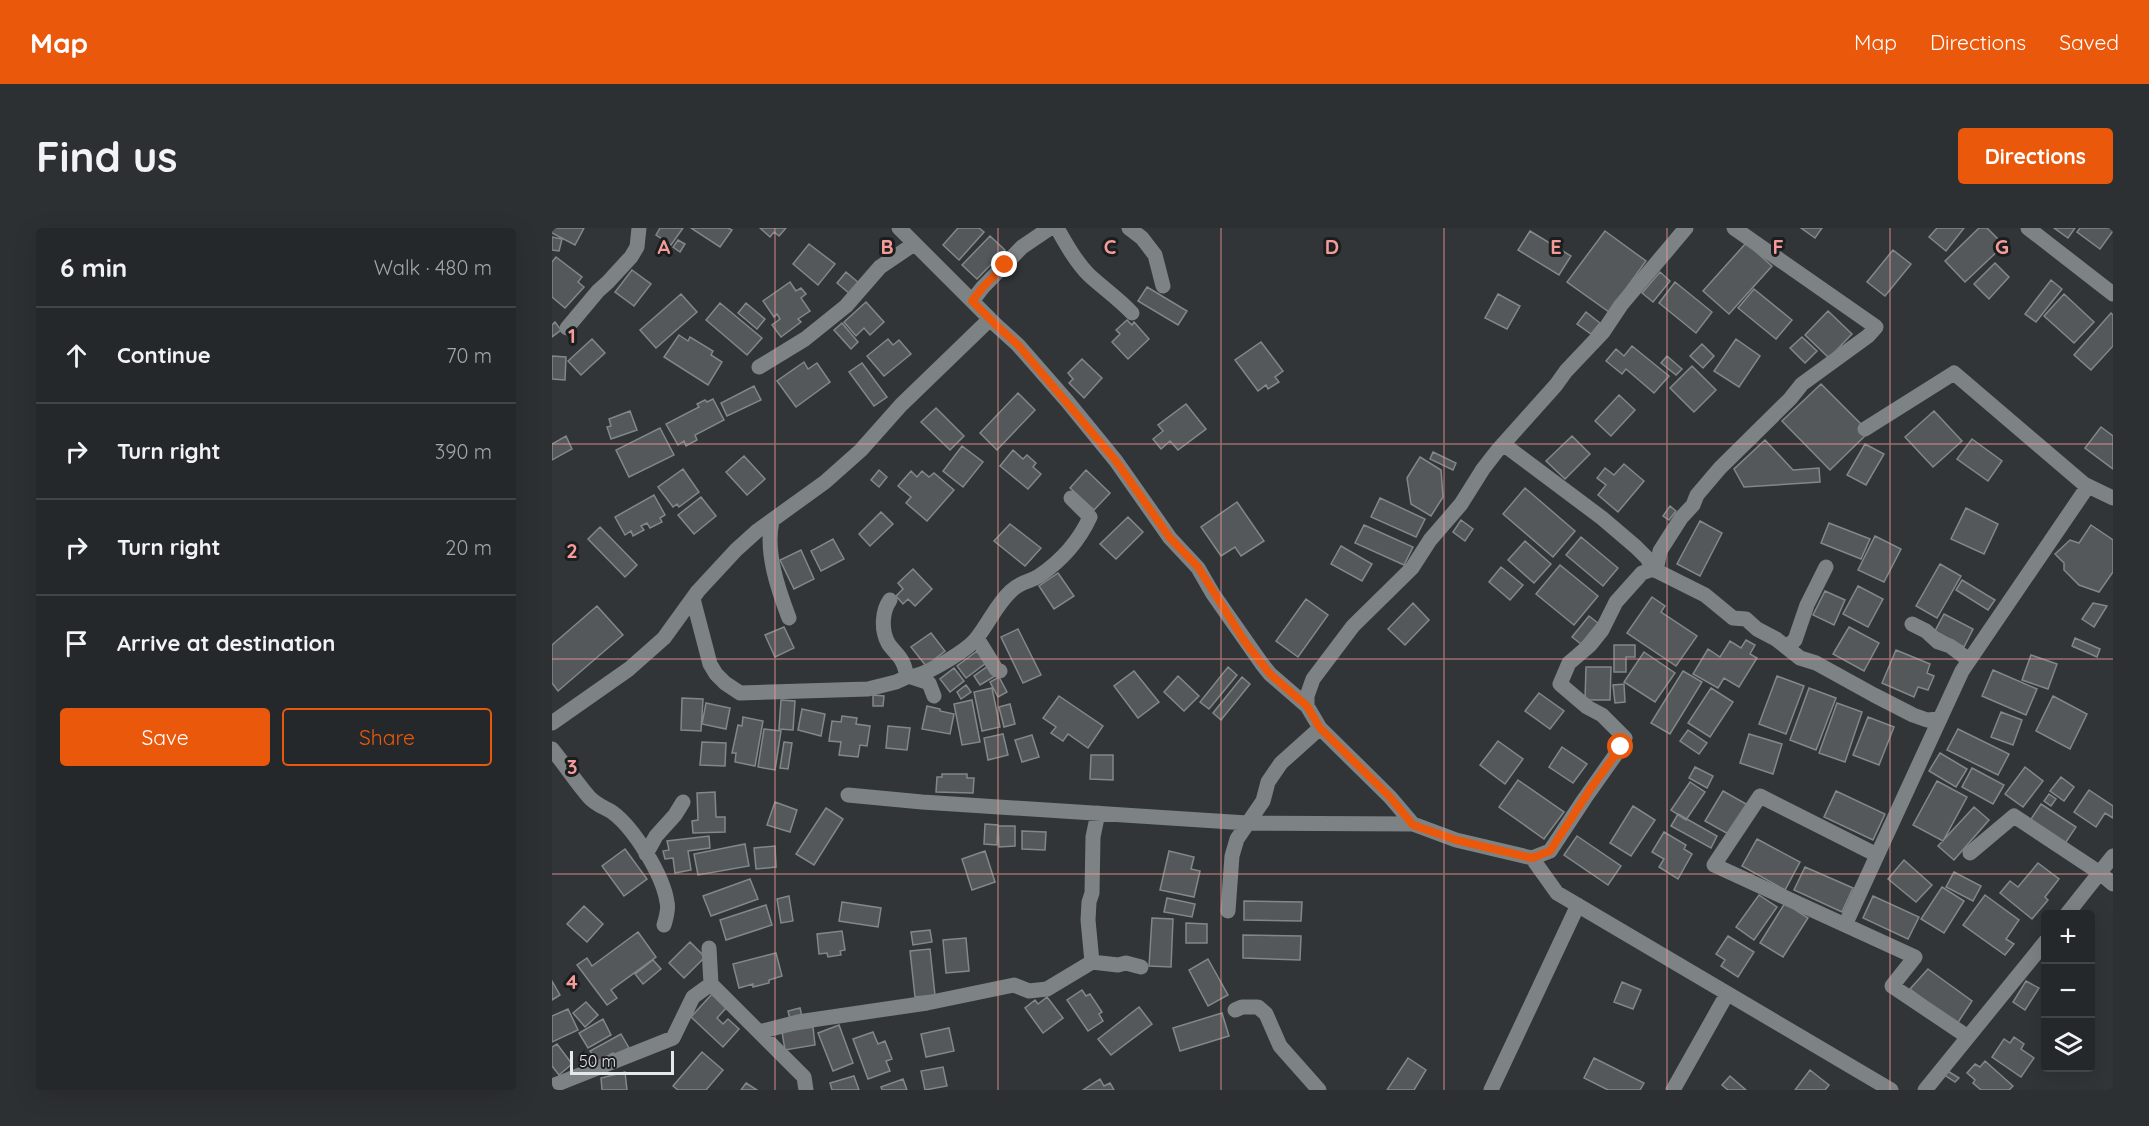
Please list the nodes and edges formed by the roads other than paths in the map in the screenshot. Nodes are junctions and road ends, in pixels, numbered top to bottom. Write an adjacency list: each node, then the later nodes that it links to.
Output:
1 (639, 228): 15 (street)
2 (898, 228): 9 (street)
3 (1050, 228): 12 (street)
4 (1057, 228): 13 (street)
5 (1129, 228): 10 (street)
6 (1686, 228): 18 (street)
7 (1734, 228): 24 (street)
8 (2028, 228): 11 (street)
9 (914, 244): 12 (street); 16 (street)
10 (1163, 286)
11 (2113, 294)
12 (972, 301): 14 (street)
13 (1132, 313)
14 (990, 319): 22 (street); 37 (street)
15 (567, 328)
16 (759, 367)
17 (1865, 429): 19 (street)
18 (1503, 444): 24 (street); 37 (street)
19 (2088, 486): 21 (street); 33 (street)
20 (1071, 498): 30 (street)
21 (2113, 498)
22 (772, 521): 25 (street); 27 (street)
23 (1827, 567): 32 (street)
24 (1654, 570): 32 (street); 51 (street)
25 (693, 599): 29 (street); 31 (street)
26 (890, 600): 35 (street)
27 (789, 618)
28 (1912, 624): 33 (street)
29 (674, 626): 31 (street); 39 (street)
30 (977, 638): 34 (street); 35 (street)
31 (704, 641): 35 (street)
32 (1786, 647): 38 (street)
33 (1969, 660): 38 (street)
34 (1000, 672)
35 (910, 677): 36 (street)
36 (934, 696)
37 (1307, 706): 40 (street)
38 (1940, 719): 49 (street)
39 (552, 723)
40 (1320, 728): 45 (street); 46 (street)
41 (552, 749): 48 (street)
42 (848, 795): 44 (street)
43 (683, 802): 48 (street)
44 (1098, 813): 45 (street); 61 (street)
45 (1247, 823): 46 (street); 56 (street)
46 (1413, 825): 51 (street)
47 (1970, 853): 52 (street)
48 (646, 854): 57 (street)
49 (1877, 855): 58 (street); 58 (street)
50 (2113, 856): 52 (street)
51 (1532, 858): 54 (street)
52 (2100, 873): 53 (street); 55 (street)
53 (2113, 884)
54 (1578, 905): 64 (street); 71 (street)
55 (2071, 910)
56 (1228, 911)
57 (664, 925)
58 (1845, 925): 67 (street)
59 (2041, 947): 67 (street)
60 (709, 948): 63 (street)
61 (1092, 962): 62 (street); 66 (street)
62 (1141, 967)
63 (711, 984): 66 (street); 68 (street)
64 (1727, 994): 72 (street); 73 (street)
65 (1235, 1010): 70 (street)
66 (759, 1032): 69 (street)
67 (1968, 1037): 74 (street)
68 (552, 1086)
69 (806, 1090)
70 (1320, 1090)
71 (1491, 1090)
72 (1672, 1090)
73 (1891, 1090)
74 (1925, 1090)

